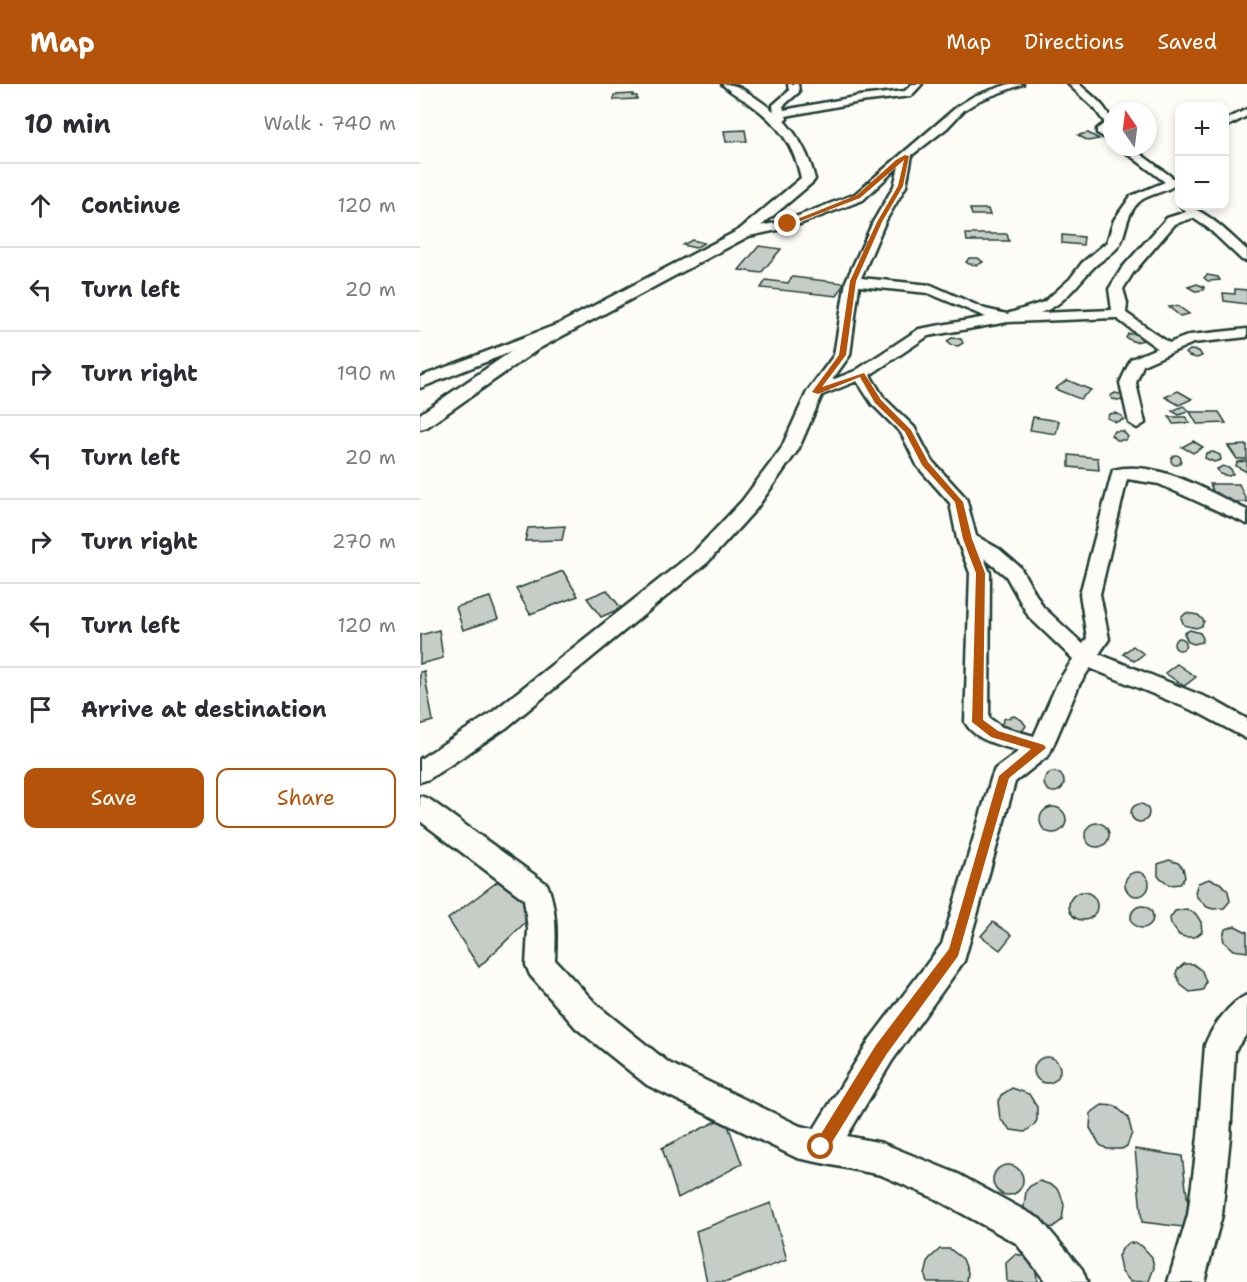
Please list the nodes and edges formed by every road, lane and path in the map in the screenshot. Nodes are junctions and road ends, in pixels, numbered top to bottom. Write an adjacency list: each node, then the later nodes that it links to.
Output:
1 (728, 84): 10 (street)
2 (793, 84): 10 (street)
3 (917, 84): 10 (street)
4 (978, 84): 7 (street)
5 (1018, 84): 7 (street)
6 (1073, 84): 9 (street)
7 (977, 98): 12 (street)
8 (1247, 112): 11 (street)
9 (1103, 114)
10 (782, 119): 18 (street)
11 (1229, 122)
12 (907, 156): 18 (street); 20 (street)
13 (1136, 156): 15 (street)
14 (1175, 175): 15 (street)
15 (1170, 182): 16 (street); 22 (street)
16 (1175, 190)
17 (1190, 210): 19 (street); 21 (street)
18 (744, 234): 23 (street)
19 (1247, 257)
20 (853, 281): 22 (street); 28 (street)
21 (1119, 314): 22 (street); 25 (street)
22 (1008, 318): 26 (street)
23 (572, 323): 27 (street); 29 (street)
24 (1247, 333): 25 (street)
25 (1168, 349): 30 (street)
26 (861, 374): 28 (street); 32 (street)
27 (420, 383)
28 (815, 392): 36 (street)
29 (420, 423)
30 (1137, 423)
31 (1247, 518): 33 (street)
32 (967, 539): 33 (street); 35 (street)
33 (1084, 657): 34 (street); 35 (street)
34 (1247, 730)
35 (1041, 748): 39 (street)
36 (420, 772)
37 (420, 807): 39 (street)
38 (1247, 1010): 41 (street)
39 (821, 1147): 40 (street)
40 (1069, 1282)
41 (1186, 1282)

